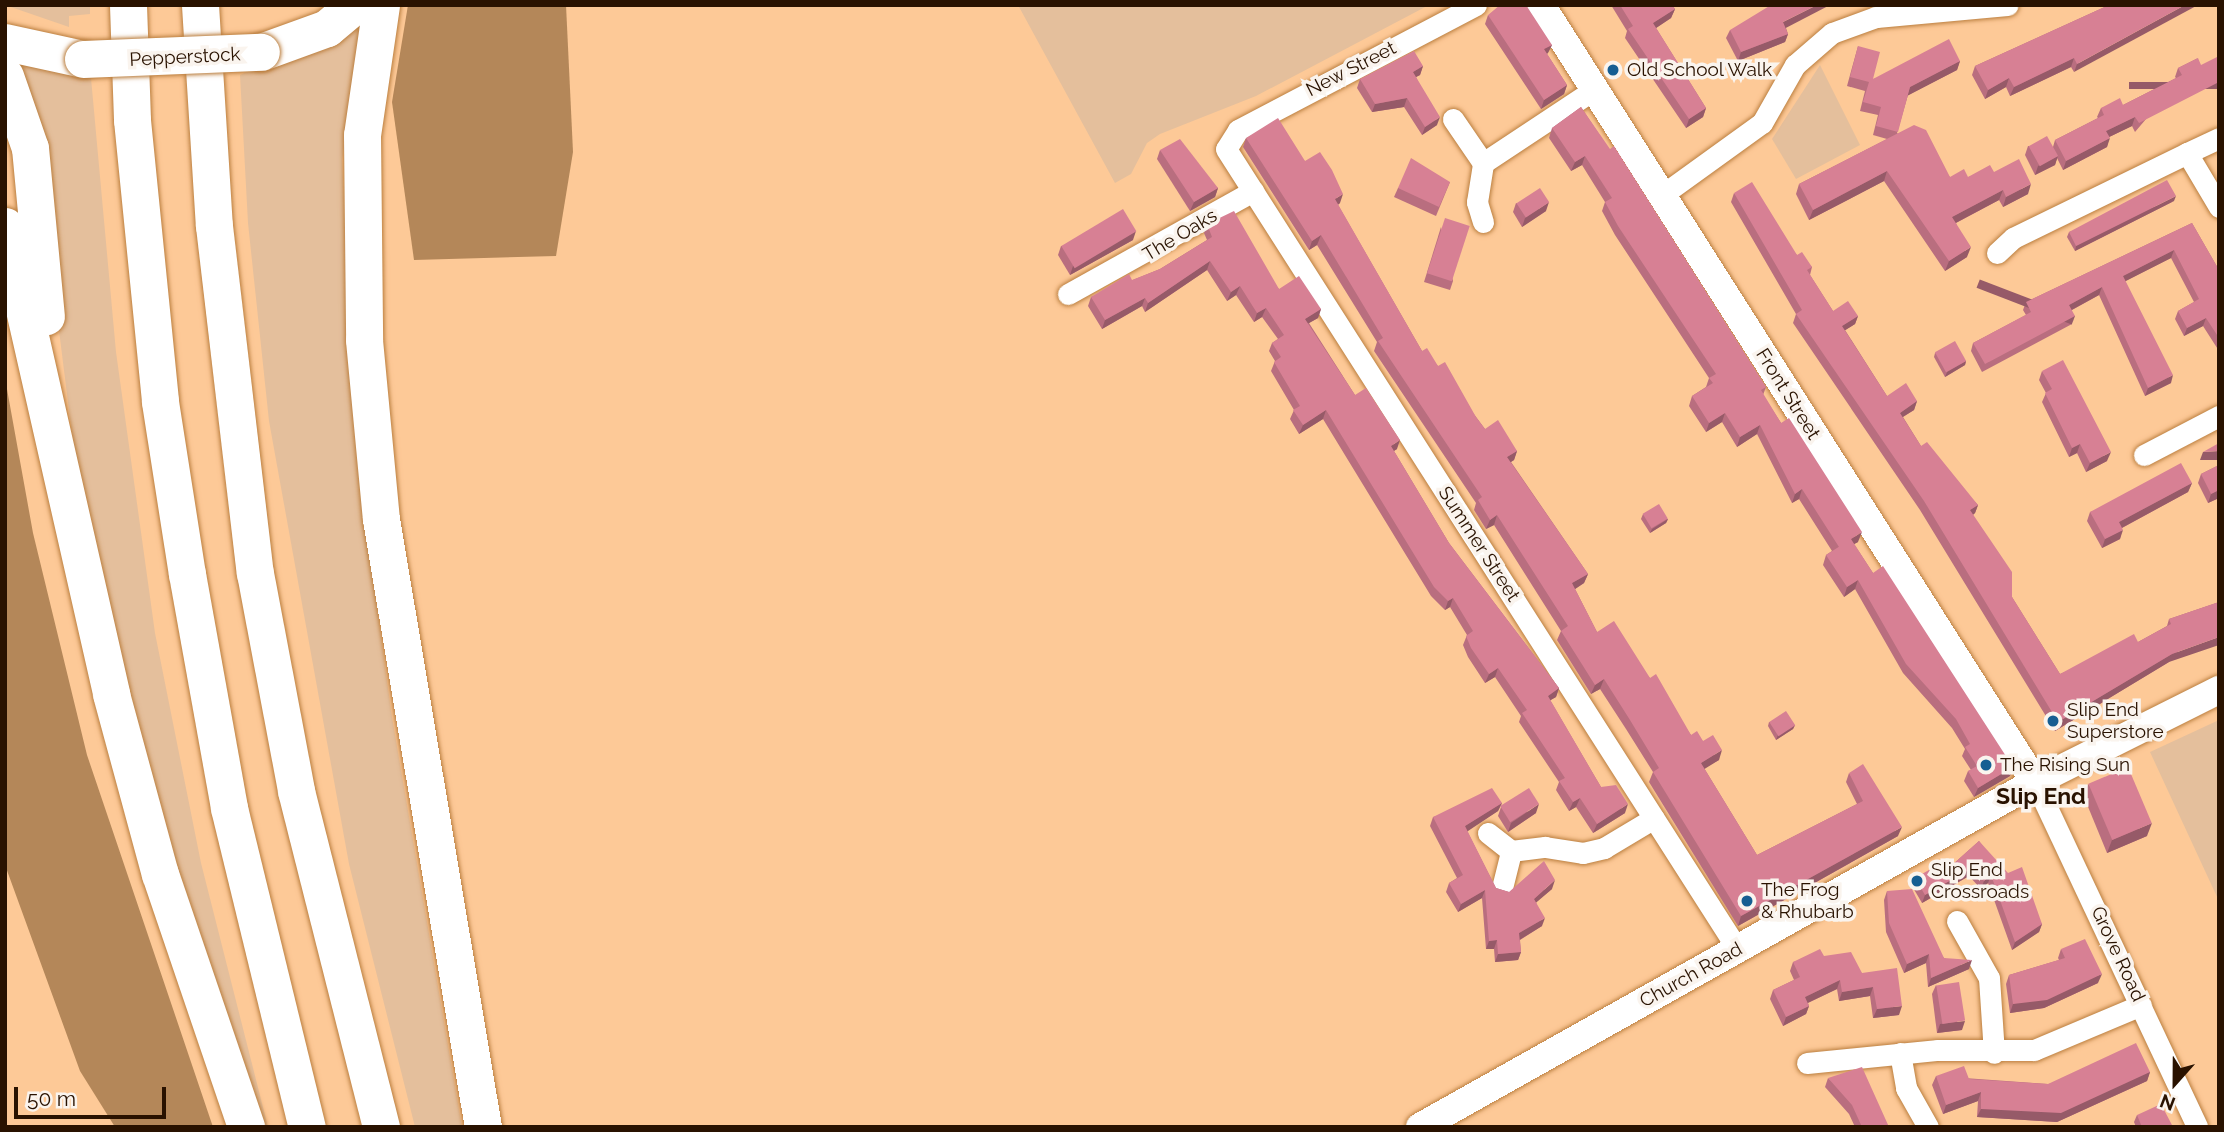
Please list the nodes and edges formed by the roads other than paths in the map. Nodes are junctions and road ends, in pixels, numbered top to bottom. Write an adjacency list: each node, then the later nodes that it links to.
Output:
1 (128, 5): 39 (highway)
2 (200, 5): 40 (highway)
3 (354, 5): 8 (highway, Pepperstock, bridge)
4 (381, 5): 41 (highway)
5 (1476, 5): 12 (street, New Street)
6 (1541, 5): 10 (street, Front Street)
7 (2007, 5): 17 (street)
8 (5, 42)
9 (5, 76): 25 (highway)
10 (1595, 89): 15 (street); 17 (street, Front Street)
11 (1453, 119): 15 (street)
12 (1229, 138): 16 (street, Summer Street)
13 (2219, 138): 14 (street)
14 (2188, 153): 18 (street); 21 (street)
15 (1483, 163): 19 (street)
16 (1253, 191): 22 (street, The Oaks); 28 (street, Summer Street)
17 (1662, 195): 27 (street, Front Street)
18 (2219, 207)
19 (1483, 222)
20 (5, 226): 25 (highway)
21 (1997, 253)
22 (1068, 294)
23 (2219, 416): 24 (street)
24 (2144, 455)
25 (62, 474): 38 (highway)
26 (2219, 690): 27 (street, Church Road)
27 (2035, 782): 33 (street, Church Road); 34 (street, Grove Road)
28 (1654, 818): 30 (street); 33 (street, Summer Street)
29 (1488, 833): 30 (street)
30 (1511, 851): 31 (street)
31 (1502, 888)
32 (1957, 921): 36 (street)
33 (1738, 950): 42 (street, Church Road)
34 (2141, 1005): 36 (street); 44 (street, Grove Road)
35 (1900, 1053): 36 (street); 37 (street); 43 (street)
36 (1994, 1053)
37 (1807, 1063)
38 (246, 1127)
39 (307, 1127)
40 (381, 1127)
41 (483, 1127)
42 (1420, 1127)
43 (1928, 1127)
44 (2197, 1127)

